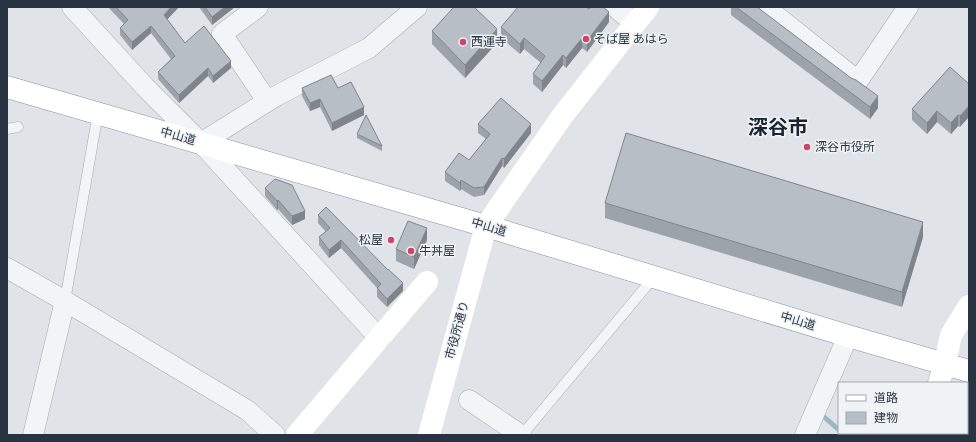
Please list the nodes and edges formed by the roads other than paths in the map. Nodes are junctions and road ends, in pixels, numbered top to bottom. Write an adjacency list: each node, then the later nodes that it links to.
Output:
1 (72, 7): 14 (street)
2 (258, 7): 10 (street)
3 (418, 7): 10 (street)
4 (615, 7): 8 (street)
5 (648, 7): 8 (main road, 市役所通り)
6 (764, 7): 7 (street)
7 (908, 7)
8 (635, 24): 15 (main road, 市役所通り)
9 (7, 86): 11 (main road, 中山道)
10 (267, 101): 14 (street)
11 (98, 113): 14 (main road, 中山道); 19 (lane)
12 (18, 127): 13 (lane)
13 (7, 130)
14 (201, 143): 15 (main road, 中山道); 22 (street)
15 (486, 226): 17 (main road, 中山道); 29 (main road, 市役所通り)
16 (7, 268): 19 (street)
17 (654, 277): 21 (main road, 中山道); 30 (lane)
18 (427, 282): 22 (main road)
19 (65, 301): 26 (street); 27 (street)
20 (969, 306): 24 (main road)
21 (848, 336): 24 (main road, 中山道); 31 (street)
22 (380, 339): 28 (main road)
23 (969, 371): 24 (main road, 中山道)
24 (942, 373)
25 (469, 400): 30 (street)
26 (33, 435)
27 (275, 435)
28 (297, 435)
29 (429, 435)
30 (521, 435)
31 (805, 435)

